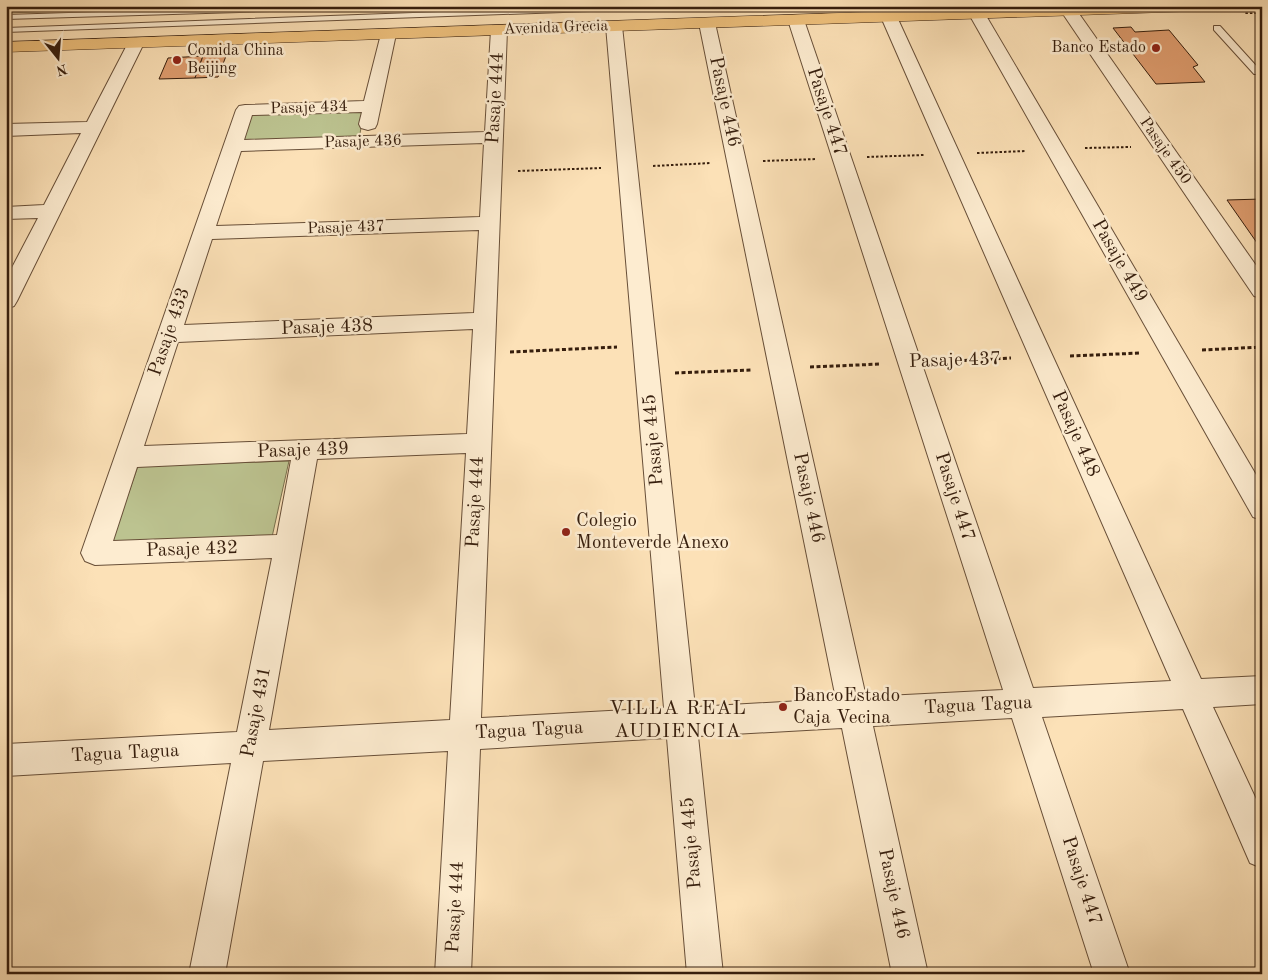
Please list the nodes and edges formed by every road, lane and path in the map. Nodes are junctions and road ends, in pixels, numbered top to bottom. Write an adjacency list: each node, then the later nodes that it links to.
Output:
1 (367, 6): 8 (lane)
2 (673, 6): 14 (lane)
3 (1195, 6): 5 (main road, Avenida Grecia)
4 (1240, 6): 6 (path)
5 (1069, 11): 7 (main road, Avenida Grecia); 31 (street, Pasaje 450)
6 (1262, 13)
7 (977, 14): 9 (main road, Avenida Grecia); 37 (street, Pasaje 449)
8 (6, 17)
9 (889, 17): 10 (main road, Avenida Grecia); 39 (street, Pasaje 448)
10 (796, 20): 11 (main road, Avenida Grecia); 40 (street, Pasaje 447)
11 (707, 23): 12 (main road, Avenida Grecia); 41 (street, Pasaje 446)
12 (614, 26): 15 (main road, Avenida Grecia); 35 (street, Pasaje 445)
13 (1218, 28): 19 (lane)
14 (6, 30)
15 (499, 30): 16 (main road, Avenida Grecia); 24 (street, Pasaje 444)
16 (388, 34): 17 (main road, Avenida Grecia); 20 (street)
17 (136, 43): 18 (main road, Avenida Grecia); 22 (street)
18 (6, 47)
19 (1262, 72)
20 (372, 106): 21 (street, Pasaje 434); 25 (street)
21 (245, 110): 26 (street, Pasaje 433)
22 (94, 127): 23 (street); 27 (street)
23 (6, 130)
24 (494, 137): 25 (street, Pasaje 436); 29 (street, Pasaje 444)
25 (364, 142): 26 (street, Pasaje 436)
26 (233, 146): 30 (street, Pasaje 433)
27 (52, 211): 28 (street); 32 (street)
28 (6, 213)
29 (489, 223): 30 (street, Pasaje 437); 33 (street, Pasaje 444)
30 (203, 233): 34 (street, Pasaje 433)
31 (1262, 291)
32 (6, 301)
33 (484, 321): 34 (street, Pasaje 438); 38 (street, Pasaje 444)
34 (169, 334): 45 (street, Pasaje 433)
35 (645, 346): 38 (path); 42 (street, Pasaje 445)
36 (1262, 347): 37 (path, Pasaje 437)
37 (1171, 351): 39 (path, Pasaje 437); 46 (street, Pasaje 449)
38 (483, 353): 43 (street, Pasaje 444)
39 (1041, 357): 40 (path, Pasaje 437); 50 (street, Pasaje 448)
40 (910, 363): 41 (path, Pasaje 437); 51 (street, Pasaje 447)
41 (780, 368): 42 (path, Pasaje 437); 52 (street, Pasaje 446)
42 (647, 374): 53 (street, Pasaje 445)
43 (478, 443): 44 (street, Pasaje 439); 54 (street, Pasaje 444)
44 (306, 451): 45 (street, Pasaje 439); 47 (street, Pasaje 431)
45 (127, 457): 48 (street, Pasaje 433)
46 (1262, 509)
47 (288, 546): 48 (street, Pasaje 432); 55 (street, Pasaje 431)
48 (95, 553)
49 (1262, 690): 50 (street, Tagua Tagua)
50 (1192, 694): 51 (street, Tagua Tagua); 57 (street, Pasaje 448)
51 (1022, 704): 52 (street, Tagua Tagua); 62 (street, Pasaje 447)
52 (854, 713): 53 (street, Tagua Tagua); 61 (street, Pasaje 446)
53 (681, 723): 54 (street, Tagua Tagua); 60 (street, Pasaje 445)
54 (464, 735): 55 (street, Tagua Tagua); 59 (street, Pasaje 444)
55 (250, 747): 56 (street, Tagua Tagua); 58 (street, Pasaje 431)
56 (6, 760)
57 (1262, 851)
58 (207, 974)
59 (452, 974)
60 (705, 974)
61 (910, 974)
62 (1112, 974)

